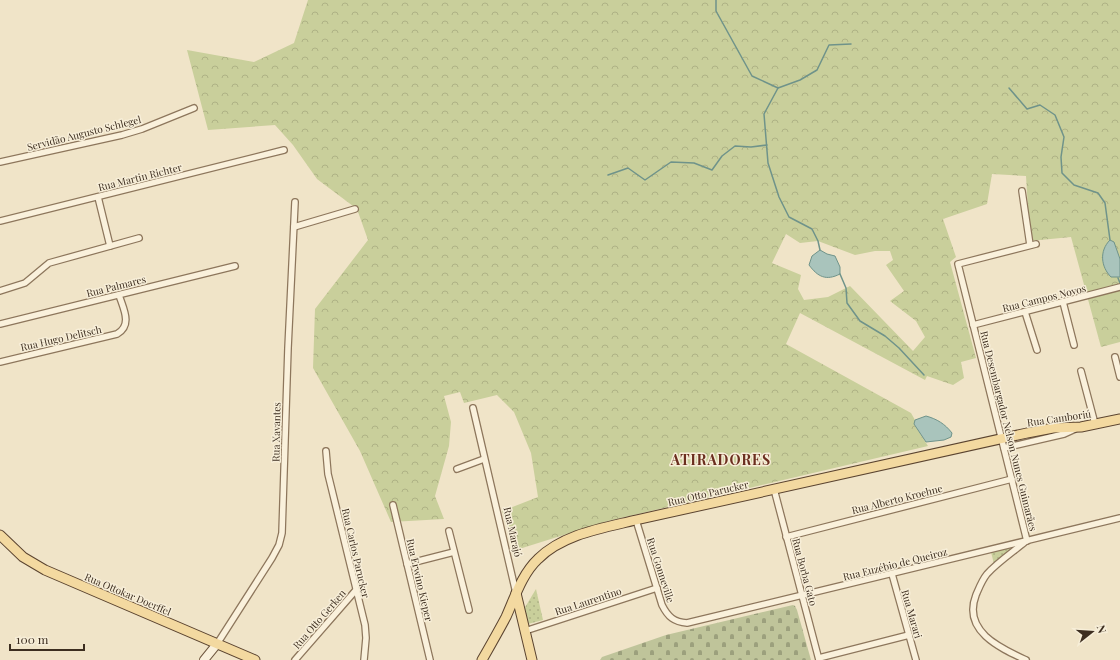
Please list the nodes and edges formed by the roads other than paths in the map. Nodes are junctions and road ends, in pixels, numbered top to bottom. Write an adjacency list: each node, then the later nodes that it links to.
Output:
1 (194, 108): 3 (street, Servidão Augusto Schlegel)
2 (284, 150): 5 (street, Rua Martin Richter)
3 (0, 162)
4 (1022, 191): 19 (street, Rua Desembargador Nelson Nunes Guimarães)
5 (98, 197): 8 (street, Rua Martin Richter); 11 (street)
6 (295, 202): 9 (street, Rua Xavantes)
7 (355, 209): 9 (street)
8 (0, 221)
9 (294, 228): 55 (street, Rua Xavantes)
10 (139, 238): 11 (street)
11 (110, 246): 14 (street)
12 (236, 266): 15 (street, Rua Palmares)
13 (1120, 287): 16 (street, Rua Campos Novos)
14 (0, 290)
15 (119, 295): 18 (street, Rua Palmares); 23 (street, Rua Hugo Delitsch)
16 (1063, 302): 17 (street, Rua Campos Novos); 20 (street)
17 (1025, 312): 19 (street, Rua Campos Novos); 21 (street)
18 (0, 324)
19 (973, 325): 29 (street, Rua Desembargador Nelson Nunes Guimarães)
20 (1074, 345)
21 (1037, 350)
22 (1115, 357): 25 (street)
23 (0, 362)
24 (1081, 371): 28 (street)
25 (1120, 377)
26 (473, 408): 31 (street, Rua Marajó)
27 (1120, 418): 28 (main road, Rua Camboriú)
28 (1095, 424): 29 (main road, Rua Camboriú)
29 (1003, 443): 33 (street, Rua Desembargador Nelson Nunes Guimarães); 34 (main road, Rua Otto Parucker)
30 (326, 451): 46 (street, Rua Carlos Parucker)
31 (484, 459): 32 (street); 47 (street, Rua Marajó)
32 (457, 469)
33 (1012, 479): 40 (street, Rua Alberto Kroehne); 41 (street, Rua Desembargador Nelson Nunes Guimarães)
34 (774, 489): 37 (main road, Rua Otto Parucker); 40 (street, Rua Borba Gato)
35 (393, 505): 43 (street, Rua Erwino Kieper)
36 (1120, 518): 41 (street, Rua Euzébio de Queiroz)
37 (636, 520): 45 (street, Rua Gonneville); 47 (main road, Rua Otto Parucker)
38 (449, 531): 42 (street)
39 (0, 535): 55 (main road, Rua Ottokar Doerffel)
40 (786, 537): 48 (street, Rua Borba Gato)
41 (1027, 541): 44 (street, Rua Euzébio de Queiroz); 65 (street, Rua Desembargador Nelson Nunes Guimarães)
42 (454, 552): 43 (street); 49 (street)
43 (407, 564): 61 (street, Rua Erwino Kieper)
44 (892, 574): 48 (street, Rua Euzébio de Queiroz); 54 (street, Rua Marari)
45 (657, 588): 52 (street, Rua Gonneville); 53 (street, Rua Laurentino)
46 (356, 590): 59 (street, Rua Otto Gerken); 60 (street, Rua Carlos Parucker)
47 (516, 593): 50 (main road, Rua Otto Parucker); 51 (main road, Rua Marajó)
48 (802, 596): 52 (street, Rua Euzébio de Queiroz); 56 (street, Rua Borba Gato)
49 (469, 610)
50 (505, 618): 51 (main road); 62 (main road, Rua Otto Parucker)
51 (522, 619): 53 (main road, Rua Marajó)
52 (675, 621)
53 (525, 631): 63 (main road, Rua Marajó)
54 (909, 635): 56 (street); 64 (street, Rua Marari)
55 (217, 644): 57 (street); 58 (main road, Rua Ottokar Doerffel)
56 (819, 659)
57 (204, 660)
58 (255, 660)
59 (295, 660)
60 (364, 660)
61 (430, 660)
62 (482, 660)
63 (532, 660)
64 (916, 660)
65 (1026, 660)

